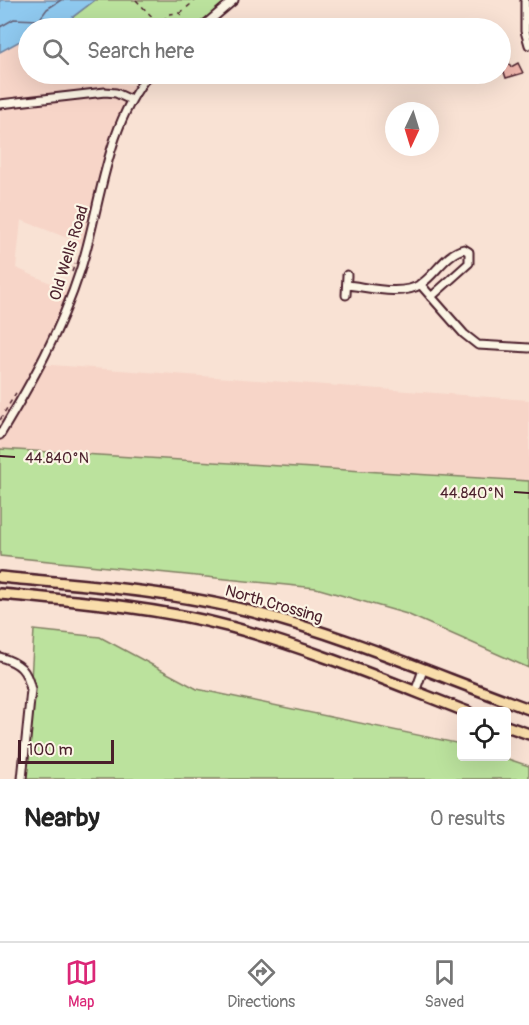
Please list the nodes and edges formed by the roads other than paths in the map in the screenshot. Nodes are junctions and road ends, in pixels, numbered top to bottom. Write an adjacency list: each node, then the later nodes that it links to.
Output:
1 (234, 0): 3 (street)
2 (525, 0): 4 (street)
3 (213, 18)
4 (529, 45)
5 (142, 84): 6 (street, Old Wells Road)
6 (131, 100): 7 (street); 14 (street, Old Wells Road)
7 (0, 104)
8 (347, 275): 10 (street)
9 (420, 284): 10 (street); 12 (street); 12 (street)
10 (346, 285): 11 (street)
11 (346, 294)
12 (431, 297): 13 (street)
13 (529, 348)
14 (0, 435)
15 (0, 579): 18 (main road, North Crossing)
16 (0, 594): 19 (main road, North Crossing)
17 (0, 657): 24 (street)
18 (423, 670): 19 (street); 21 (main road, North Crossing)
19 (415, 692): 20 (main road, North Crossing)
20 (457, 707)
21 (529, 709)
22 (511, 727): 23 (main road)
23 (529, 734)
24 (22, 779)

